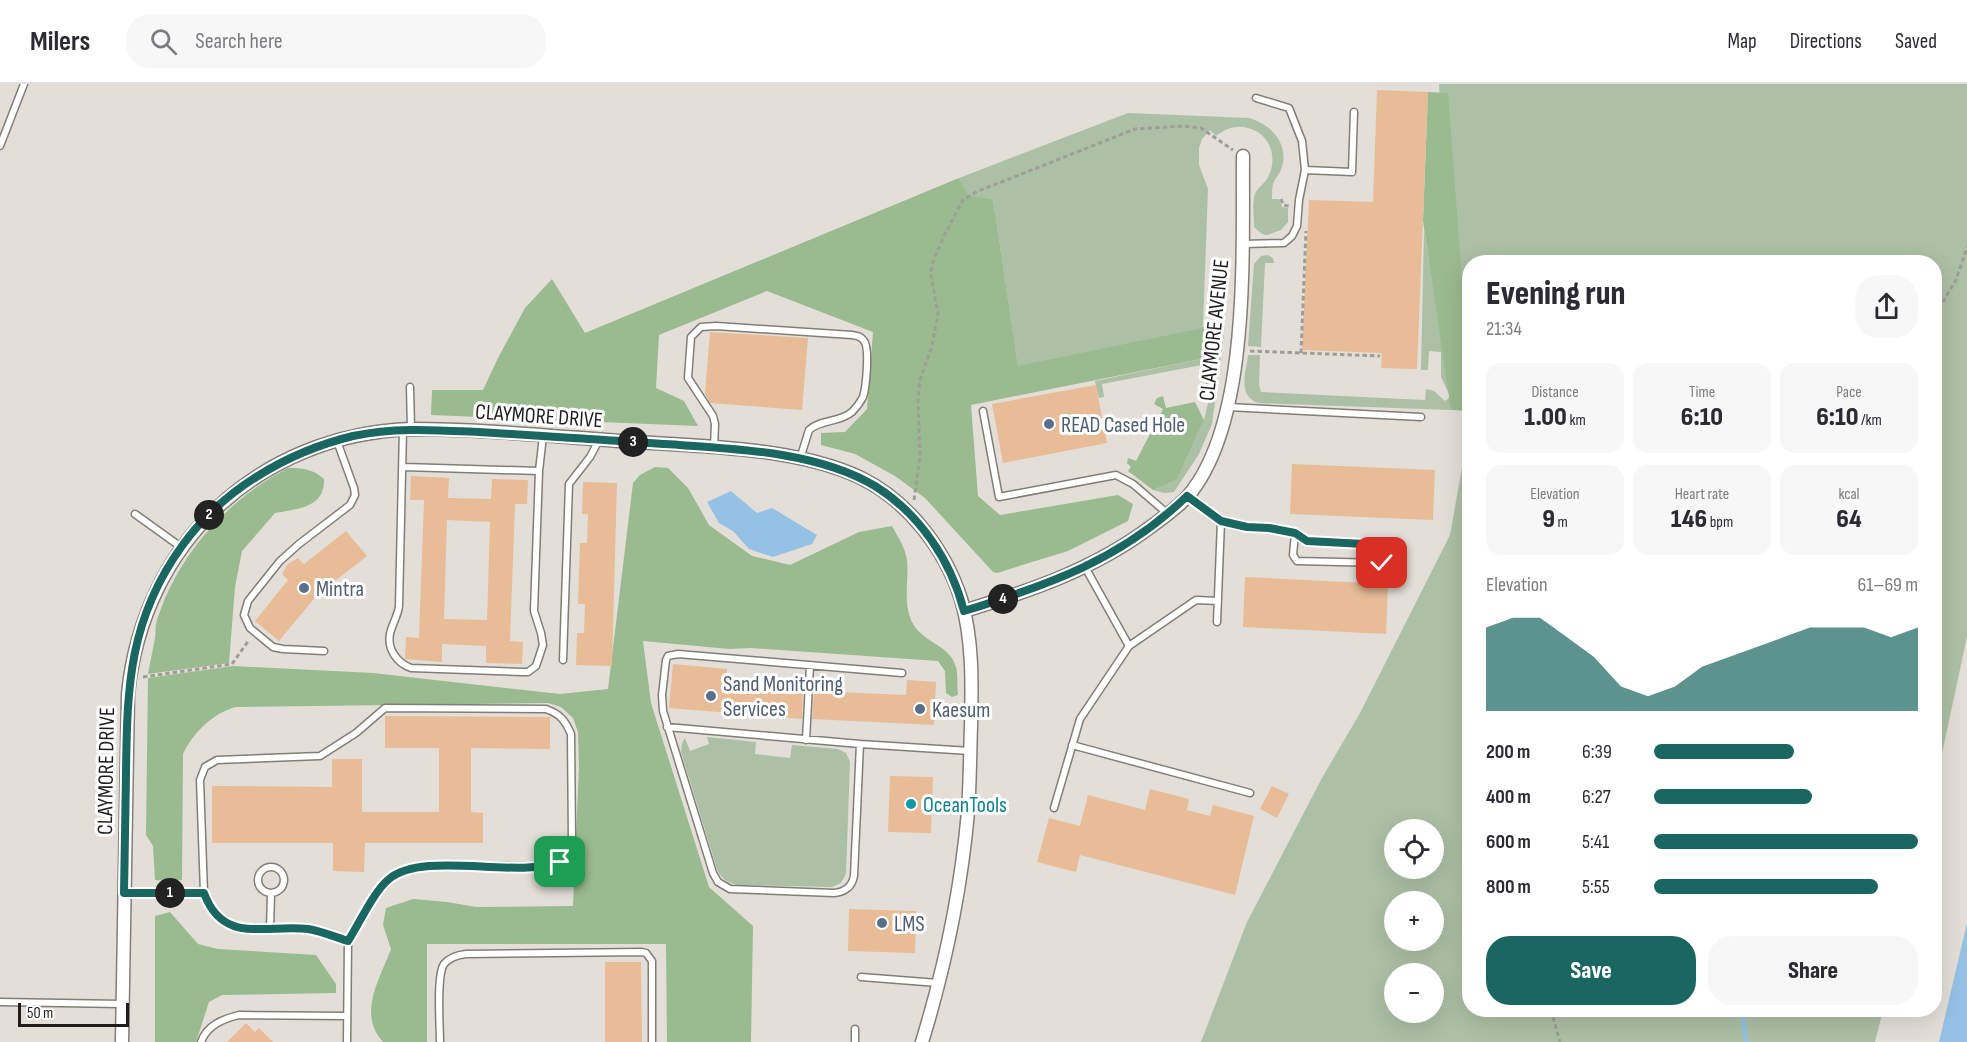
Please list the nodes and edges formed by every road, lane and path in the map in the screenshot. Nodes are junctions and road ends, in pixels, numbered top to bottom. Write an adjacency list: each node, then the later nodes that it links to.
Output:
1 (24, 84): 4 (lane)
2 (1256, 98): 6 (lane)
3 (1354, 112): 6 (lane)
4 (0, 146)
5 (1243, 156): 10 (street, CLAYMORE AVENUE); 29 (path)
6 (1305, 170): 8 (lane)
7 (1281, 199): 8 (path)
8 (1298, 207): 10 (lane)
9 (1306, 229): 14 (path)
10 (1243, 244): 13 (street, CLAYMORE AVENUE)
11 (1967, 247): 12 (path)
12 (1942, 303)
13 (1236, 350): 14 (path); 17 (street, CLAYMORE AVENUE)
14 (1301, 353): 15 (path)
15 (1380, 356)
16 (410, 387): 20 (lane)
17 (1228, 407): 19 (lane); 28 (street, CLAYMORE AVENUE)
18 (983, 411): 31 (lane)
19 (1421, 417)
20 (407, 429): 21 (street, CLAYMORE DRIVE); 23 (street, CLAYMORE DRIVE); 26 (lane)
21 (543, 436): 22 (street, CLAYMORE DRIVE); 27 (lane)
22 (600, 440): 24 (street, CLAYMORE DRIVE); 42 (lane)
23 (337, 441): 34 (street, CLAYMORE DRIVE); 39 (lane)
24 (714, 447): 25 (street, CLAYMORE DRIVE); 25 (lane)
25 (800, 459): 29 (street, CLAYMORE DRIVE)
26 (404, 466): 27 (lane); 27 (lane)
27 (539, 471)
28 (1187, 496): 31 (street, CLAYMORE AVENUE); 32 (lane)
29 (908, 512): 37 (street, CLAYMORE DRIVE)
30 (135, 514): 34 (lane)
31 (1168, 514): 35 (street, CLAYMORE AVENUE)
32 (1221, 521): 33 (lane); 36 (lane)
33 (1295, 533): 33 (lane)
34 (181, 547): 45 (street, CLAYMORE DRIVE)
35 (1085, 567): 37 (street, CLAYMORE AVENUE); 40 (lane)
36 (1218, 601): 38 (lane); 40 (lane)
37 (964, 611): 50 (street, CLAYMORE DRIVE)
38 (1217, 622)
39 (255, 632): 41 (lane); 45 (path)
40 (1129, 646): 49 (lane)
41 (324, 651)
42 (563, 660)
43 (810, 665): 44 (lane); 46 (lane); 47 (lane)
44 (902, 673)
45 (130, 676): 53 (street, CLAYMORE DRIVE)
46 (667, 727): 47 (lane); 48 (lane)
47 (806, 740): 48 (lane)
48 (860, 744): 50 (lane)
49 (1071, 745): 51 (lane); 52 (lane)
50 (970, 751): 59 (street, CLAYMORE DRIVE)
51 (1250, 793)
52 (1054, 808)
53 (124, 893): 54 (lane); 61 (street, CLAYMORE DRIVE)
54 (204, 893): 56 (lane); 57 (lane)
55 (271, 894): 55 (lane); 56 (lane)
56 (270, 929): 57 (lane)
57 (348, 941): 62 (lane)
58 (861, 977): 59 (lane)
59 (938, 983): 71 (street, CLAYMORE DRIVE)
60 (0, 1002): 61 (lane)
61 (122, 1004): 65 (street, CLAYMORE DRIVE)
62 (347, 1017): 66 (lane); 67 (lane)
63 (1553, 1017): 72 (path)
64 (855, 1029): 70 (lane)
65 (122, 1042)
66 (201, 1042)
67 (347, 1042)
68 (440, 1042): 69 (lane)
69 (652, 1042)
70 (855, 1042)
71 (924, 1042)
72 (1560, 1042)

